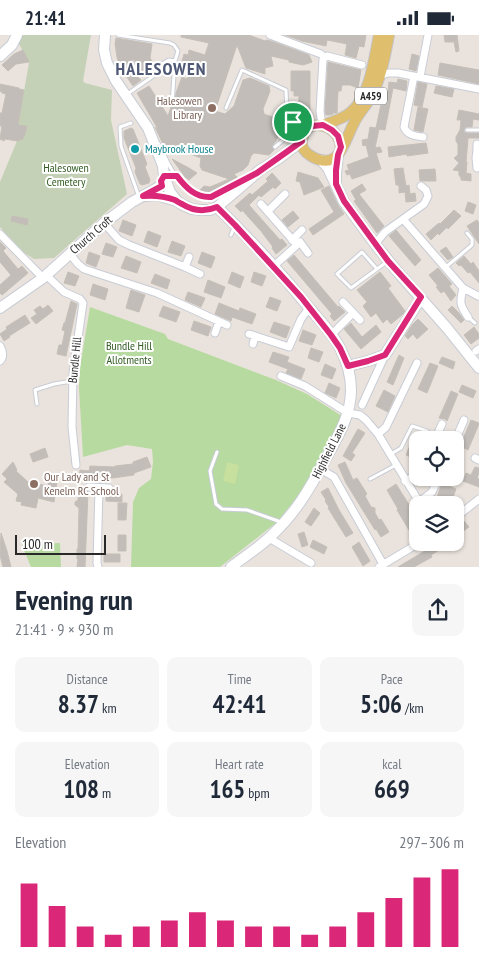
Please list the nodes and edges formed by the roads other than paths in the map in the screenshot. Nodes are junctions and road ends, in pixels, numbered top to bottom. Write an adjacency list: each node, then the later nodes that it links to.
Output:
1 (17, 35): 9 (street)
2 (105, 35): 16 (street)
3 (118, 35): 10 (lane)
4 (270, 35): 8 (street)
5 (379, 35): 21 (main road, A459)
6 (389, 35): 13 (main road, A459)
7 (428, 35): 14 (street)
8 (324, 55): 12 (street); 21 (street)
9 (0, 56)
10 (175, 61): 11 (lane); 16 (lane); 17 (lane)
11 (132, 63)
12 (362, 65)
13 (379, 76): 14 (street); 31 (main road, A459)
14 (417, 77): 15 (street); 27 (street)
15 (479, 89)
16 (126, 95): 23 (street)
17 (172, 103)
18 (226, 108): 19 (lane)
19 (293, 121): 21 (lane); 22 (lane); 26 (lane)
20 (131, 123): 41 (lane)
21 (318, 125): 28 (main road); 31 (main road)
22 (296, 126): 28 (lane); 29 (lane)
23 (148, 128): 35 (lane); 37 (street)
24 (467, 130): 25 (lane)
25 (479, 131)
26 (279, 133)
27 (423, 137)
28 (302, 141): 32 (main road); 33 (street)
29 (275, 147)
30 (478, 148): 34 (street)
31 (339, 154): 32 (main road); 38 (street)
32 (316, 158): 33 (street); 38 (street)
33 (278, 159): 43 (street)
34 (477, 168)
35 (177, 176): 36 (lane); 37 (lane)
36 (180, 181): 37 (lane); 43 (lane)
37 (164, 182): 41 (street, Church Croft); 42 (street)
38 (336, 184): 52 (street)
39 (421, 186): 46 (street)
40 (285, 195): 45 (street)
41 (141, 197): 42 (street); 47 (street, Church Croft)
42 (177, 201): 43 (street)
43 (214, 202): 58 (street, Highfield Lane)
44 (261, 204): 45 (street)
45 (268, 211): 51 (street)
46 (403, 219): 52 (street); 59 (street)
47 (104, 223): 53 (street, Church Croft); 57 (street)
48 (302, 231): 51 (street)
49 (467, 233): 59 (lane)
50 (0, 234): 62 (street)
51 (294, 242): 54 (street); 58 (street)
52 (375, 244): 56 (street)
53 (70, 253): 62 (street, Church Croft); 72 (street)
54 (308, 253)
55 (189, 257): 57 (street)
56 (388, 261): 60 (lane); 65 (street)
57 (186, 267): 61 (street)
58 (274, 267): 68 (street, Highfield Lane)
59 (446, 267): 63 (street)
60 (377, 269): 60 (lane)
61 (200, 274)
62 (44, 277): 67 (street, Church Croft); 85 (street, Bundle Hill)
63 (463, 288): 64 (street); 70 (street)
64 (478, 296)
65 (421, 297): 79 (street); 83 (street)
66 (343, 302): 69 (street)
67 (0, 308)
68 (310, 308): 76 (street, Highfield Lane); 77 (street)
69 (353, 313): 71 (street); 76 (street)
70 (468, 317): 73 (lane)
71 (360, 320)
72 (219, 321): 74 (street); 75 (street)
73 (475, 323)
74 (227, 325)
75 (216, 333)
76 (331, 335): 82 (street, Highfield Lane)
77 (253, 344)
78 (0, 346): 80 (street)
79 (385, 355): 82 (street); 87 (street)
80 (0, 361)
81 (417, 363): 96 (street)
82 (348, 366): 88 (street, Highfield Lane)
83 (479, 369)
84 (281, 376): 88 (street)
85 (73, 381): 86 (lane); 100 (street, Bundle Hill)
86 (38, 404)
87 (362, 405)
88 (348, 413): 96 (street); 101 (street, Highfield Lane)
89 (464, 421): 94 (street)
90 (442, 424): 93 (street)
91 (410, 431): 92 (lane)
92 (427, 431)
93 (439, 431)
94 (460, 431)
95 (409, 432): 98 (lane)
96 (378, 434): 98 (street)
97 (217, 451): 111 (lane)
98 (390, 454): 99 (street)
99 (396, 464): 102 (lane); 104 (street)
100 (76, 465)
101 (320, 469): 111 (street, Highfield Lane); 115 (street)
102 (370, 479)
103 (409, 479): 104 (street)
104 (405, 481): 108 (street)
105 (89, 487): 106 (street)
106 (99, 488): 107 (street); 116 (street)
107 (108, 488)
108 (415, 496)
109 (479, 499): 110 (street)
110 (464, 511)
111 (284, 523): 112 (street, Highfield Lane)
112 (269, 538): 114 (street); 117 (street, Highfield Lane)
113 (409, 549): 115 (street)
114 (311, 563)
115 (381, 566)
116 (98, 567)
117 (231, 567)

